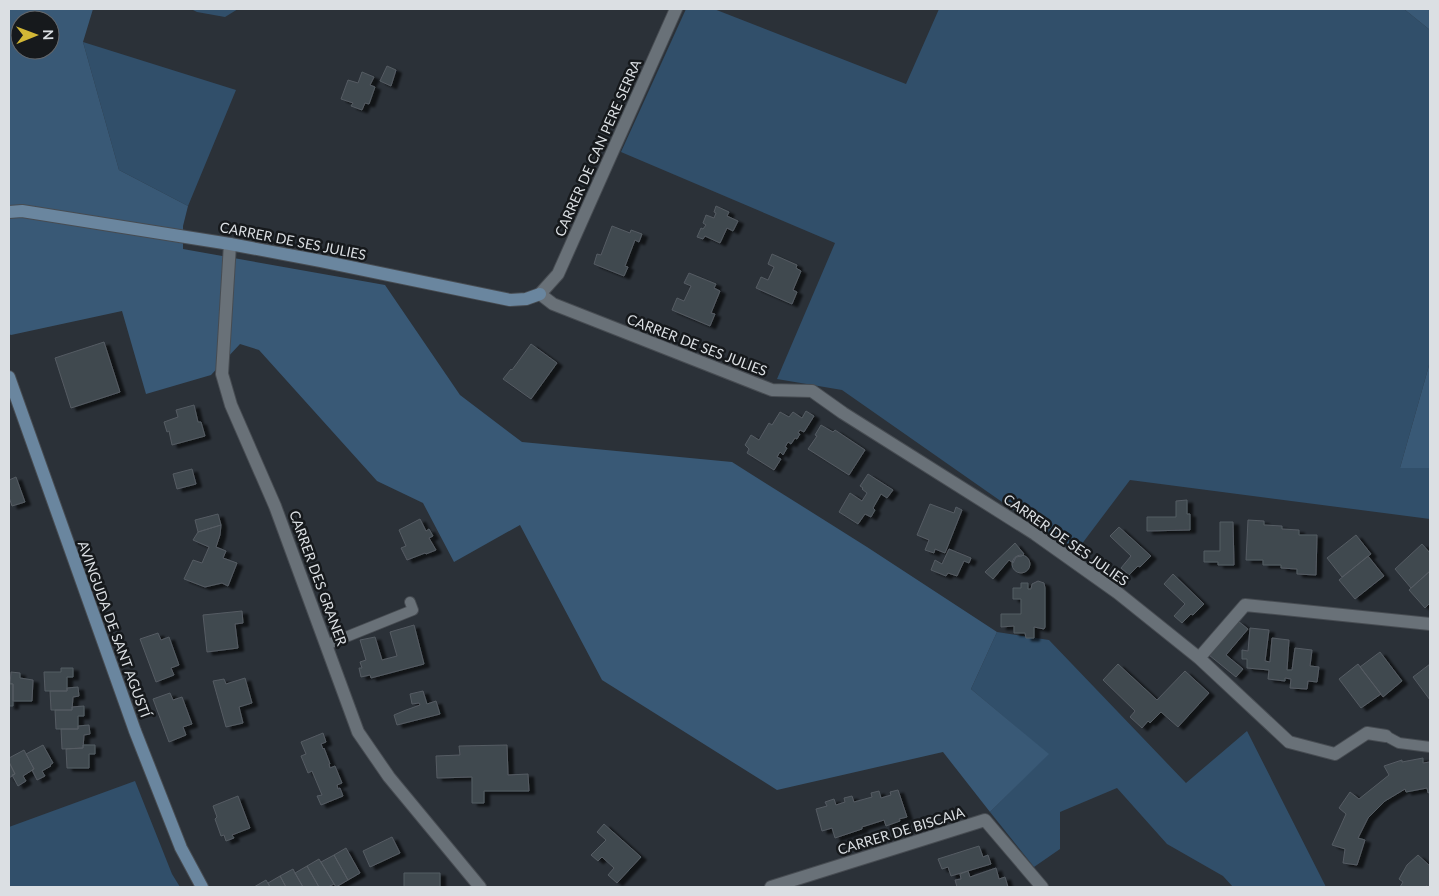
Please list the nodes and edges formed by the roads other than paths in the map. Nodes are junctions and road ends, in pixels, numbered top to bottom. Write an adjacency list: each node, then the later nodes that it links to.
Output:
1 (676, 9): 4 (street, CARRER DE CAN PERE SERRA)
2 (9, 212): 3 (street, CARRER DE SES JULIES)
3 (230, 244): 4 (street, CARRER DE SES JULIES); 8 (street, CARRER DES GRANER)
4 (540, 294): 9 (street, CARRER DE SES JULIES)
5 (9, 377): 12 (street, AVINGUDA DE SANT AGUSTÍ)
6 (410, 602): 8 (lane)
7 (1430, 624): 9 (street)
8 (326, 645): 13 (street, CARRER DES GRANER)
9 (1199, 658): 10 (street, CARRER DE SES JULIES)
10 (1386, 736): 11 (lane)
11 (1430, 747)
12 (202, 887)
13 (480, 887)
14 (771, 887): 15 (street, CARRER DE BISCAIA)
15 (1042, 887)

